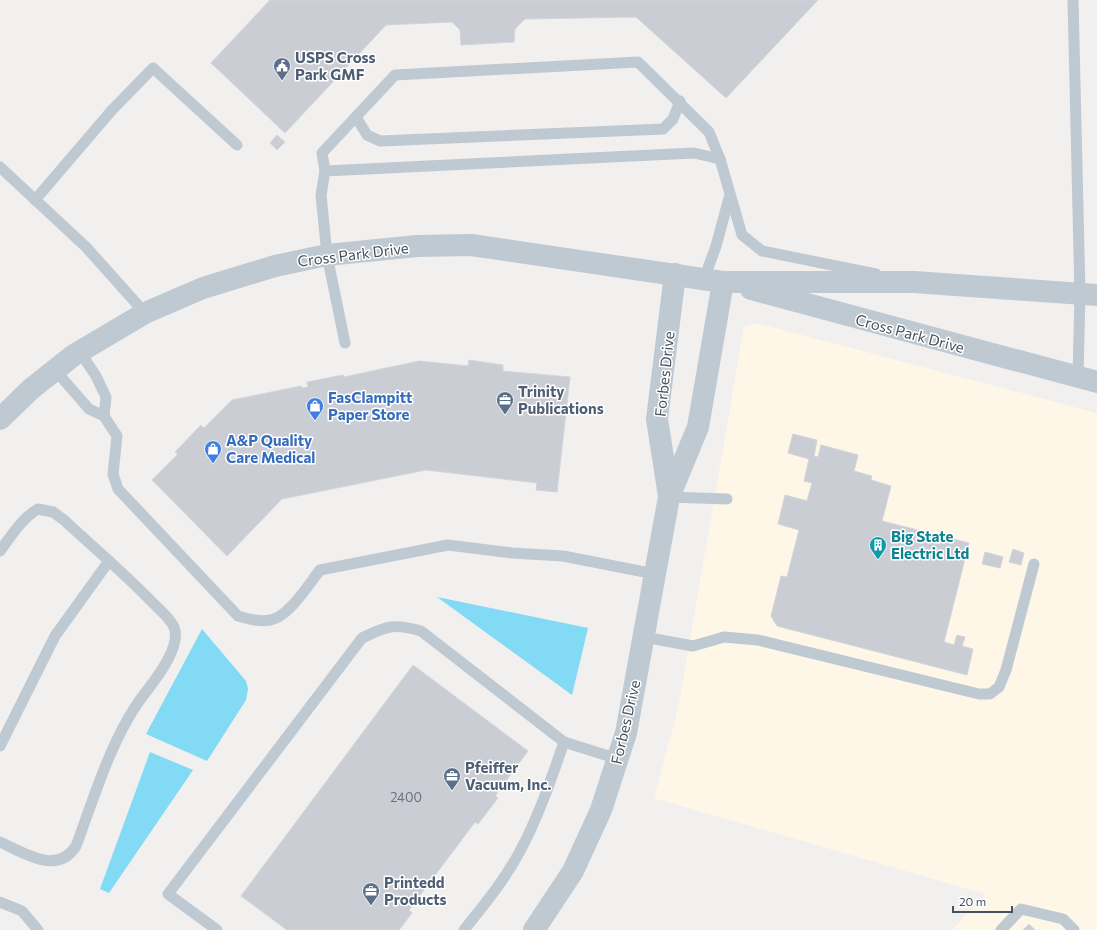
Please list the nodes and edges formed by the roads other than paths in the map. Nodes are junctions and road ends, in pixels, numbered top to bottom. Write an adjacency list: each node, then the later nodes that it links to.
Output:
1 (1073, 0): 14 (lane)
2 (680, 101): 3 (lane); 3 (lane); 5 (lane)
3 (356, 117): 7 (lane)
4 (237, 145): 9 (lane)
5 (720, 159): 7 (lane); 8 (lane)
6 (0, 167): 9 (lane)
7 (325, 171): 10 (lane)
8 (730, 197): 12 (lane); 13 (lane)
9 (35, 200): 15 (lane)
10 (326, 255): 11 (street, Cross Park Drive); 15 (street, Cross Park Drive); 16 (lane)
11 (675, 274): 12 (street, Cross Park Drive); 22 (street, Forbes Drive)
12 (713, 280): 13 (street, Cross Park Drive); 19 (street, Cross Park Drive); 22 (street, Forbes Drive)
13 (914, 282): 14 (street, Cross Park Drive)
14 (1089, 294): 19 (lane)
15 (145, 313): 17 (street, Cross Park Drive)
16 (345, 343)
17 (80, 352): 18 (street, Cross Park Drive); 20 (lane)
18 (56, 370): 20 (lane); 21 (street, Cross Park Drive)
19 (1087, 380)
20 (104, 416): 27 (lane)
21 (1, 417)
22 (669, 497): 23 (lane); 27 (street, Forbes Drive)
23 (727, 499)
24 (0, 551): 25 (lane)
25 (109, 561): 30 (lane); 32 (lane)
26 (1034, 564): 28 (lane)
27 (655, 574): 28 (street, Forbes Drive)
28 (644, 637): 31 (street, Forbes Drive)
29 (564, 742): 31 (lane); 35 (lane); 36 (lane)
30 (0, 746)
31 (618, 759): 37 (street, Forbes Drive)
32 (0, 842)
33 (0, 902): 34 (lane)
34 (38, 930)
35 (216, 930)
36 (464, 930)
37 (534, 930)
38 (1001, 930): 39 (lane)
39 (1074, 930)

